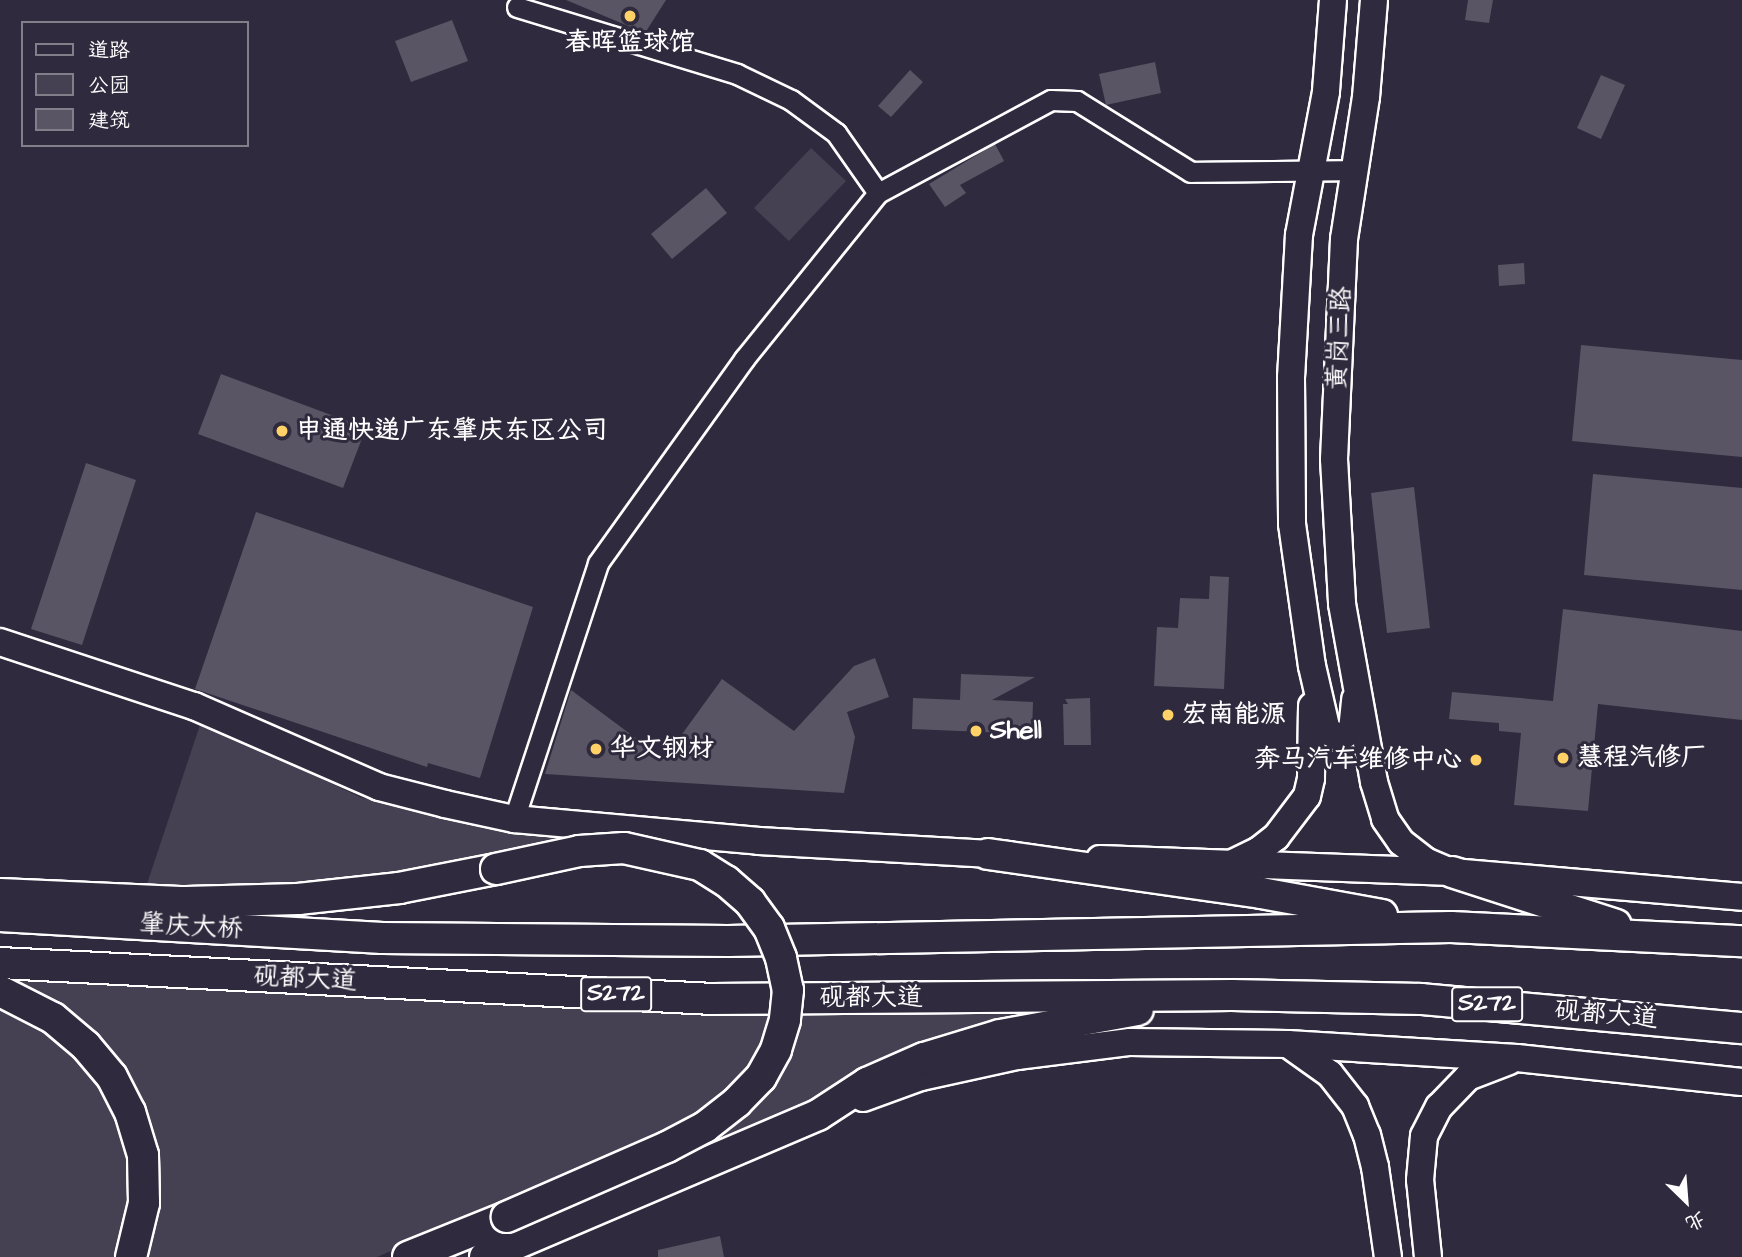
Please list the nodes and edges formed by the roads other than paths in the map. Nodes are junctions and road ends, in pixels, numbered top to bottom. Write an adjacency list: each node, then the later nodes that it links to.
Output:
1 (1374, 0): 5 (street, 黄岗三路)
2 (1328, 2): 4 (street, 黄岗三路)
3 (517, 6): 6 (street)
4 (1311, 170): 5 (street); 6 (street); 8 (street, 黄岗三路)
5 (1355, 170): 9 (street, 黄岗三路)
6 (878, 193): 10 (street)
7 (0, 642): 10 (street)
8 (1312, 666): 9 (street); 12 (street)
9 (1356, 677): 13 (street)
10 (514, 819): 11 (street)
11 (988, 854): 12 (street); 17 (main road)
12 (1232, 864): 13 (street)
13 (1452, 872): 15 (street); 18 (main road)
14 (0, 894): 33 (main road, bridge)
15 (1742, 897)
16 (0, 916): 19 (main road, 肇庆大桥 / S272)
17 (1451, 927): 18 (main road, 砚都大道 / S272); 19 (main road, 砚都大道 / S272)
18 (1653, 937): 20 (main road, 砚都大道 / S272)
19 (382, 938)
20 (1742, 942)
21 (0, 963): 23 (main road, 砚都大道 / S272)
22 (0, 991): 32 (main road)
23 (1232, 995): 24 (main road, 砚都大道 / S272); 28 (main road)
24 (1742, 1028)
25 (1288, 1044): 26 (street); 28 (street); 29 (street)
26 (1517, 1058): 27 (street); 30 (street)
27 (1742, 1082)
28 (818, 1115): 31 (main road)
29 (1382, 1203): 30 (street); 34 (street)
30 (1421, 1203): 35 (street)
31 (496, 1254)
32 (131, 1257)
33 (408, 1257)
34 (1388, 1257)
35 (1428, 1257)

